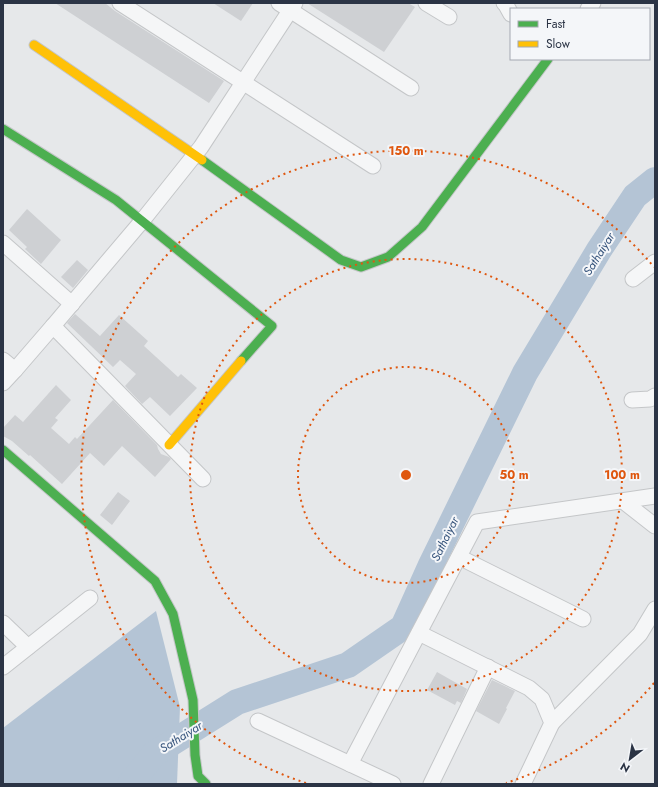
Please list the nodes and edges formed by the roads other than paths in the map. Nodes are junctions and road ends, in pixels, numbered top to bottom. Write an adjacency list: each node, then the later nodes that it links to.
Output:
1 (120, 3): 9 (street)
2 (426, 3): 6 (street)
3 (504, 3): 5 (street)
4 (288, 6): 9 (street); 10 (street)
5 (510, 12)
6 (449, 17)
7 (34, 45): 12 (street)
8 (547, 60): 12 (street)
9 (243, 83): 12 (street); 13 (street)
10 (411, 88)
11 (3, 129): 14 (street)
12 (195, 155): 14 (street)
13 (373, 166)
14 (142, 221): 18 (street); 25 (street)
15 (3, 242): 18 (street)
16 (655, 262): 17 (street)
17 (632, 279)
18 (72, 304): 19 (street)
19 (53, 326): 21 (street); 25 (street)
20 (3, 360): 21 (street)
21 (15, 370): 22 (street)
22 (3, 383)
23 (655, 396): 24 (street)
24 (632, 400)
25 (169, 445): 27 (street)
26 (3, 450): 43 (street)
27 (203, 479)
28 (655, 496): 29 (street)
29 (623, 501): 30 (street); 31 (street)
30 (655, 526)
31 (459, 557): 34 (street); 36 (street)
32 (90, 598): 37 (street)
33 (655, 610): 41 (street)
34 (584, 619)
35 (3, 623): 37 (street)
36 (419, 633): 39 (street); 42 (street)
37 (28, 647): 38 (street)
38 (3, 667)
39 (488, 668): 41 (street); 45 (street)
40 (258, 721): 42 (street)
41 (552, 723): 46 (street)
42 (350, 764): 44 (street)
43 (206, 784)
44 (393, 784)
45 (431, 784)
46 (523, 784)

